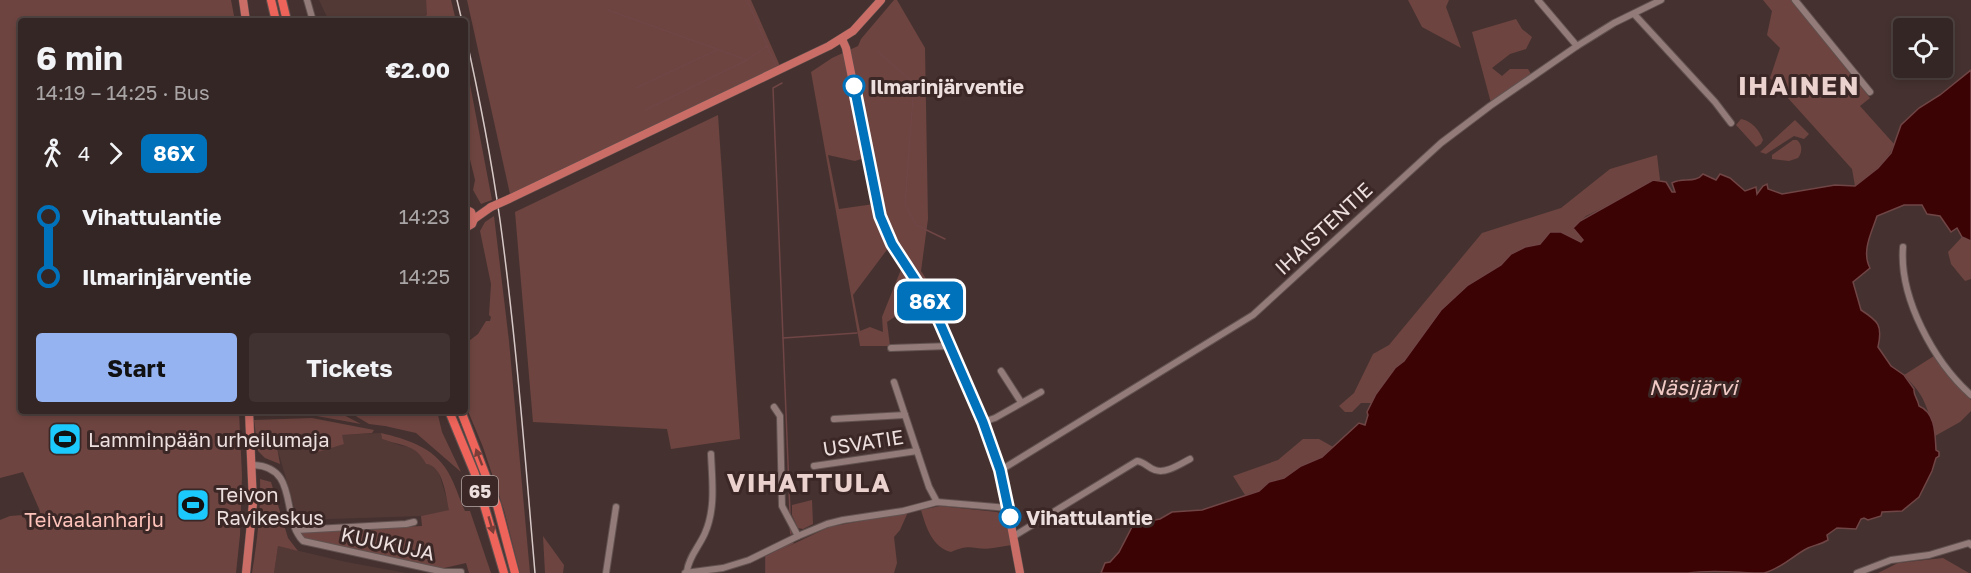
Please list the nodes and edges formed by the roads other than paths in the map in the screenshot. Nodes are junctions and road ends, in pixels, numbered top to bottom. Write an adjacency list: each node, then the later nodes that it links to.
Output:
1 (243, 0): 10 (main road)
2 (271, 0): 11 (highway)
3 (282, 0): 12 (highway)
4 (307, 0): 13 (street)
5 (880, 0): 14 (main road)
6 (1538, 0): 15 (street)
7 (1661, 0): 9 (street, IHAISTENTIE)
8 (1795, 0): 16 (street)
9 (1634, 14): 15 (street, IHAISTENTIE); 17 (street)
10 (246, 18)
11 (275, 18)
12 (286, 18)
13 (312, 18)
14 (842, 39): 18 (main road, bridge); 21 (main road)
15 (1577, 46): 40 (street, IHAISTENTIE)
16 (1870, 92)
17 (1731, 123)
18 (470, 211): 19 (main road)
19 (468, 226)
20 (1903, 247): 26 (street)
21 (950, 346): 22 (street); 34 (main road)
22 (891, 348)
23 (1001, 370): 27 (street)
24 (894, 382): 32 (street)
25 (1041, 392): 27 (street)
26 (1971, 395)
27 (1022, 402): 34 (street)
28 (774, 407): 46 (street)
29 (249, 414): 38 (main road)
30 (450, 414): 53 (highway, 65, one-way to 53)
31 (461, 414): 54 (highway, 65, one-way to 31)
32 (905, 415): 33 (street); 35 (street)
33 (834, 419)
34 (983, 422): 40 (main road)
35 (917, 451): 39 (street, USVATIE); 41 (street)
36 (711, 454): 51 (street)
37 (1190, 459): 47 (street)
38 (252, 465): 45 (street); 52 (main road)
39 (814, 466)
40 (1000, 470): 43 (main road)
41 (938, 502): 43 (street); 46 (street)
42 (616, 507): 55 (street)
43 (1008, 508): 47 (main road)
44 (414, 522): 45 (street)
45 (296, 530): 50 (street, KUUKUJA)
46 (798, 536): 49 (street)
47 (1014, 536): 56 (main road)
48 (1970, 543): 57 (street)
49 (723, 570): 51 (street)
50 (460, 572)
51 (686, 572)
52 (246, 573)
53 (504, 573)
54 (515, 573)
55 (606, 573)
56 (1020, 573)
57 (1857, 573)

